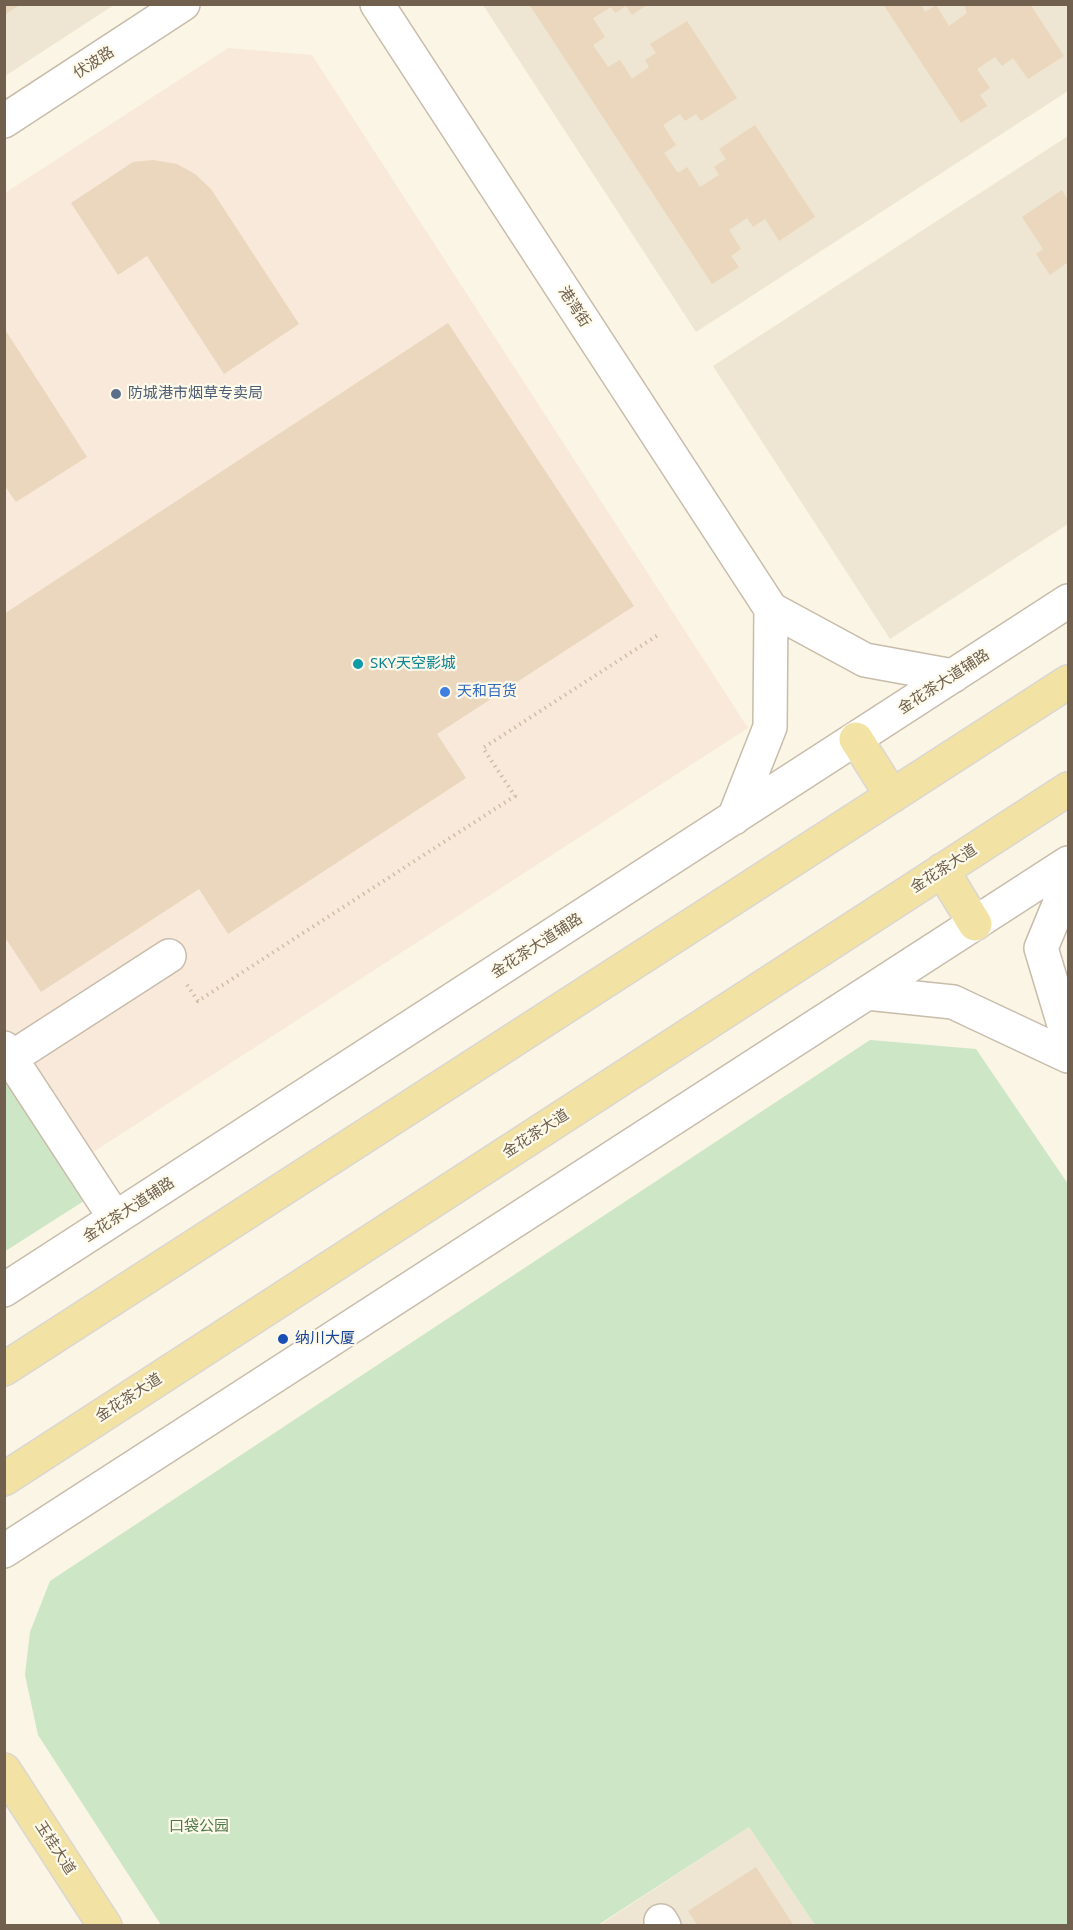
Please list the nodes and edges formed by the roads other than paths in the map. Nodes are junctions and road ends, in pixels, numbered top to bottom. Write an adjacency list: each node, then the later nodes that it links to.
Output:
1 (183, 4): 3 (street, 伏波路)
2 (377, 4): 5 (street, 港湾街)
3 (4, 121)
4 (1068, 602): 6 (street, 金花茶大道辅路)
5 (771, 609): 6 (street); 11 (street)
6 (953, 676): 8 (street, 金花茶大道辅路)
7 (1068, 682): 10 (main road)
8 (856, 740): 10 (main road); 11 (street, 金花茶大道辅路)
9 (1068, 789): 13 (main road, 金花茶大道)
10 (892, 796): 23 (main road)
11 (734, 818): 21 (street, 金花茶大道辅路)
12 (1068, 863): 15 (street)
13 (942, 870): 15 (main road); 24 (main road, 金花茶大道)
14 (1068, 883): 18 (street)
15 (975, 924): 17 (street)
16 (169, 956): 19 (street)
17 (867, 993): 20 (street); 25 (street)
18 (1068, 1038)
19 (8, 1053): 21 (street)
20 (1068, 1056)
21 (115, 1218): 22 (street, 金花茶大道辅路)
22 (4, 1290)
23 (4, 1370)
24 (4, 1479)
25 (4, 1551)
26 (4, 1770): 27 (main road, 玉桂大道)
27 (105, 1926)

